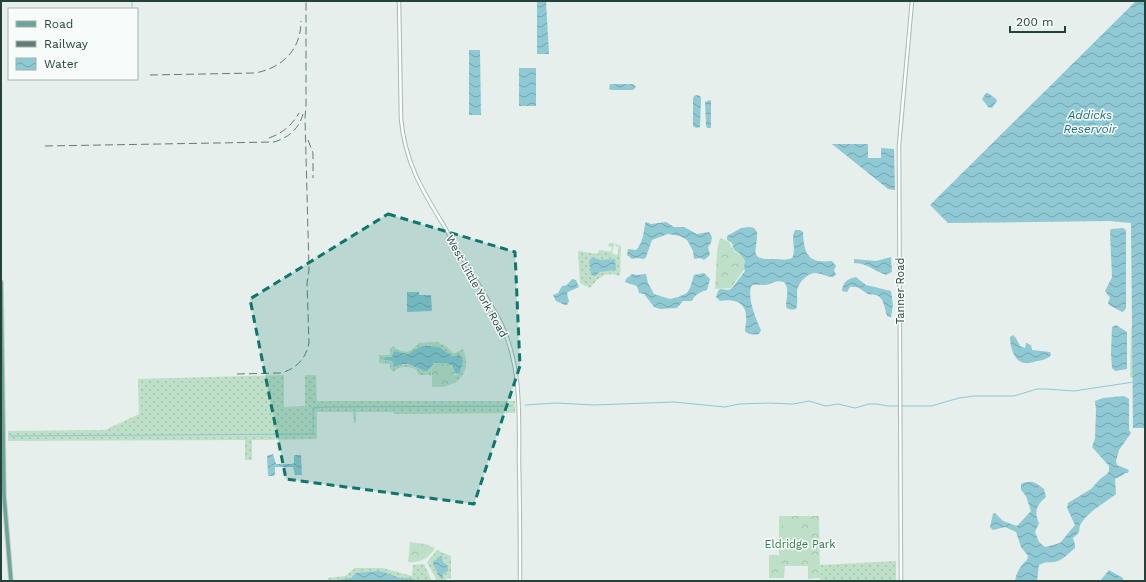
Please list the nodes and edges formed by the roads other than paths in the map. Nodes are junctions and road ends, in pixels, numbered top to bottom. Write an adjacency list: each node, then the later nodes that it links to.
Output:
1 (398, 1): 5 (main road, West Little York Road)
2 (912, 1): 6 (main road, Tanner Road)
3 (1, 282): 4 (main road)
4 (11, 581)
5 (520, 581)
6 (901, 581)

